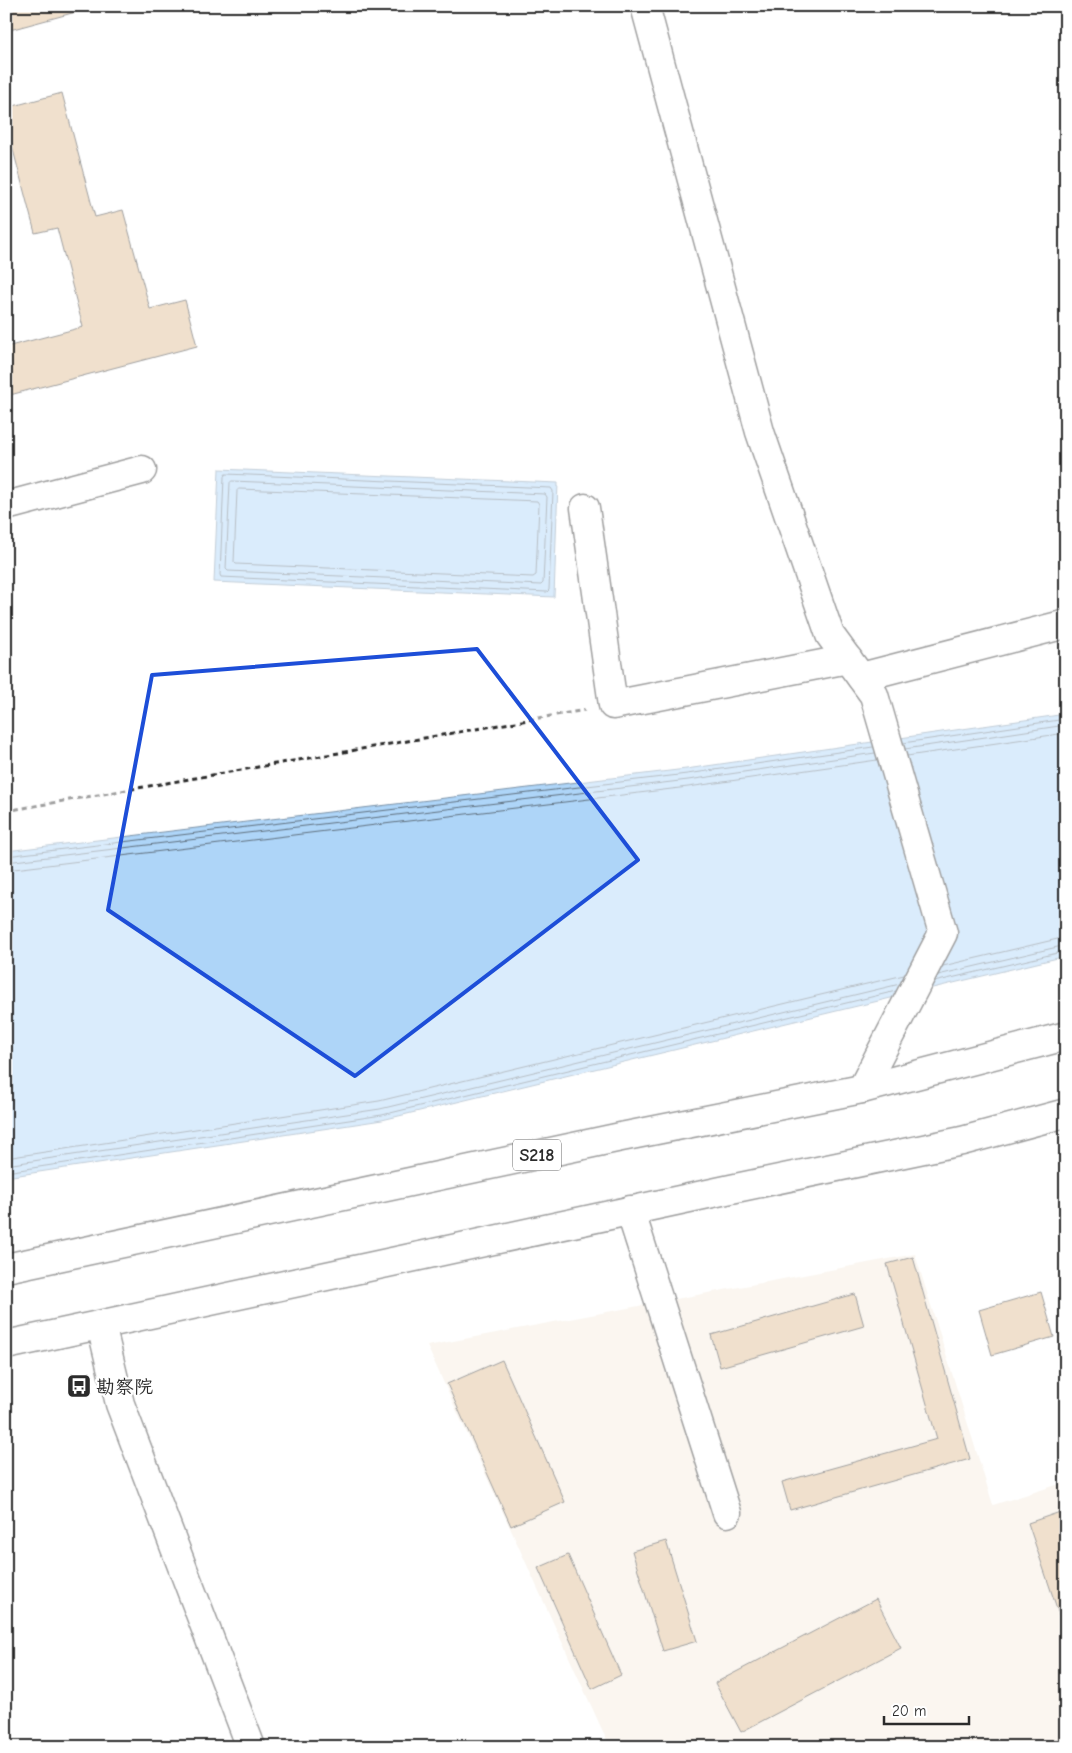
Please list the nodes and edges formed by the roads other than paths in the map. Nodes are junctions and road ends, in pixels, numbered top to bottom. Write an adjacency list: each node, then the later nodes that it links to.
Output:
1 (644, 6): 6 (main road)
2 (142, 470): 3 (main road)
3 (6, 506)
4 (585, 508): 6 (main road)
5 (1066, 624): 6 (main road)
6 (861, 677): 8 (main road)
7 (1066, 1036): 8 (main road, S218)
8 (862, 1089): 11 (main road, S218)
9 (1066, 1113): 10 (main road)
10 (630, 1210): 12 (main road); 14 (main road)
11 (6, 1268)
12 (101, 1325): 13 (main road); 15 (main road)
13 (6, 1345)
14 (727, 1514)
15 (252, 1747)

